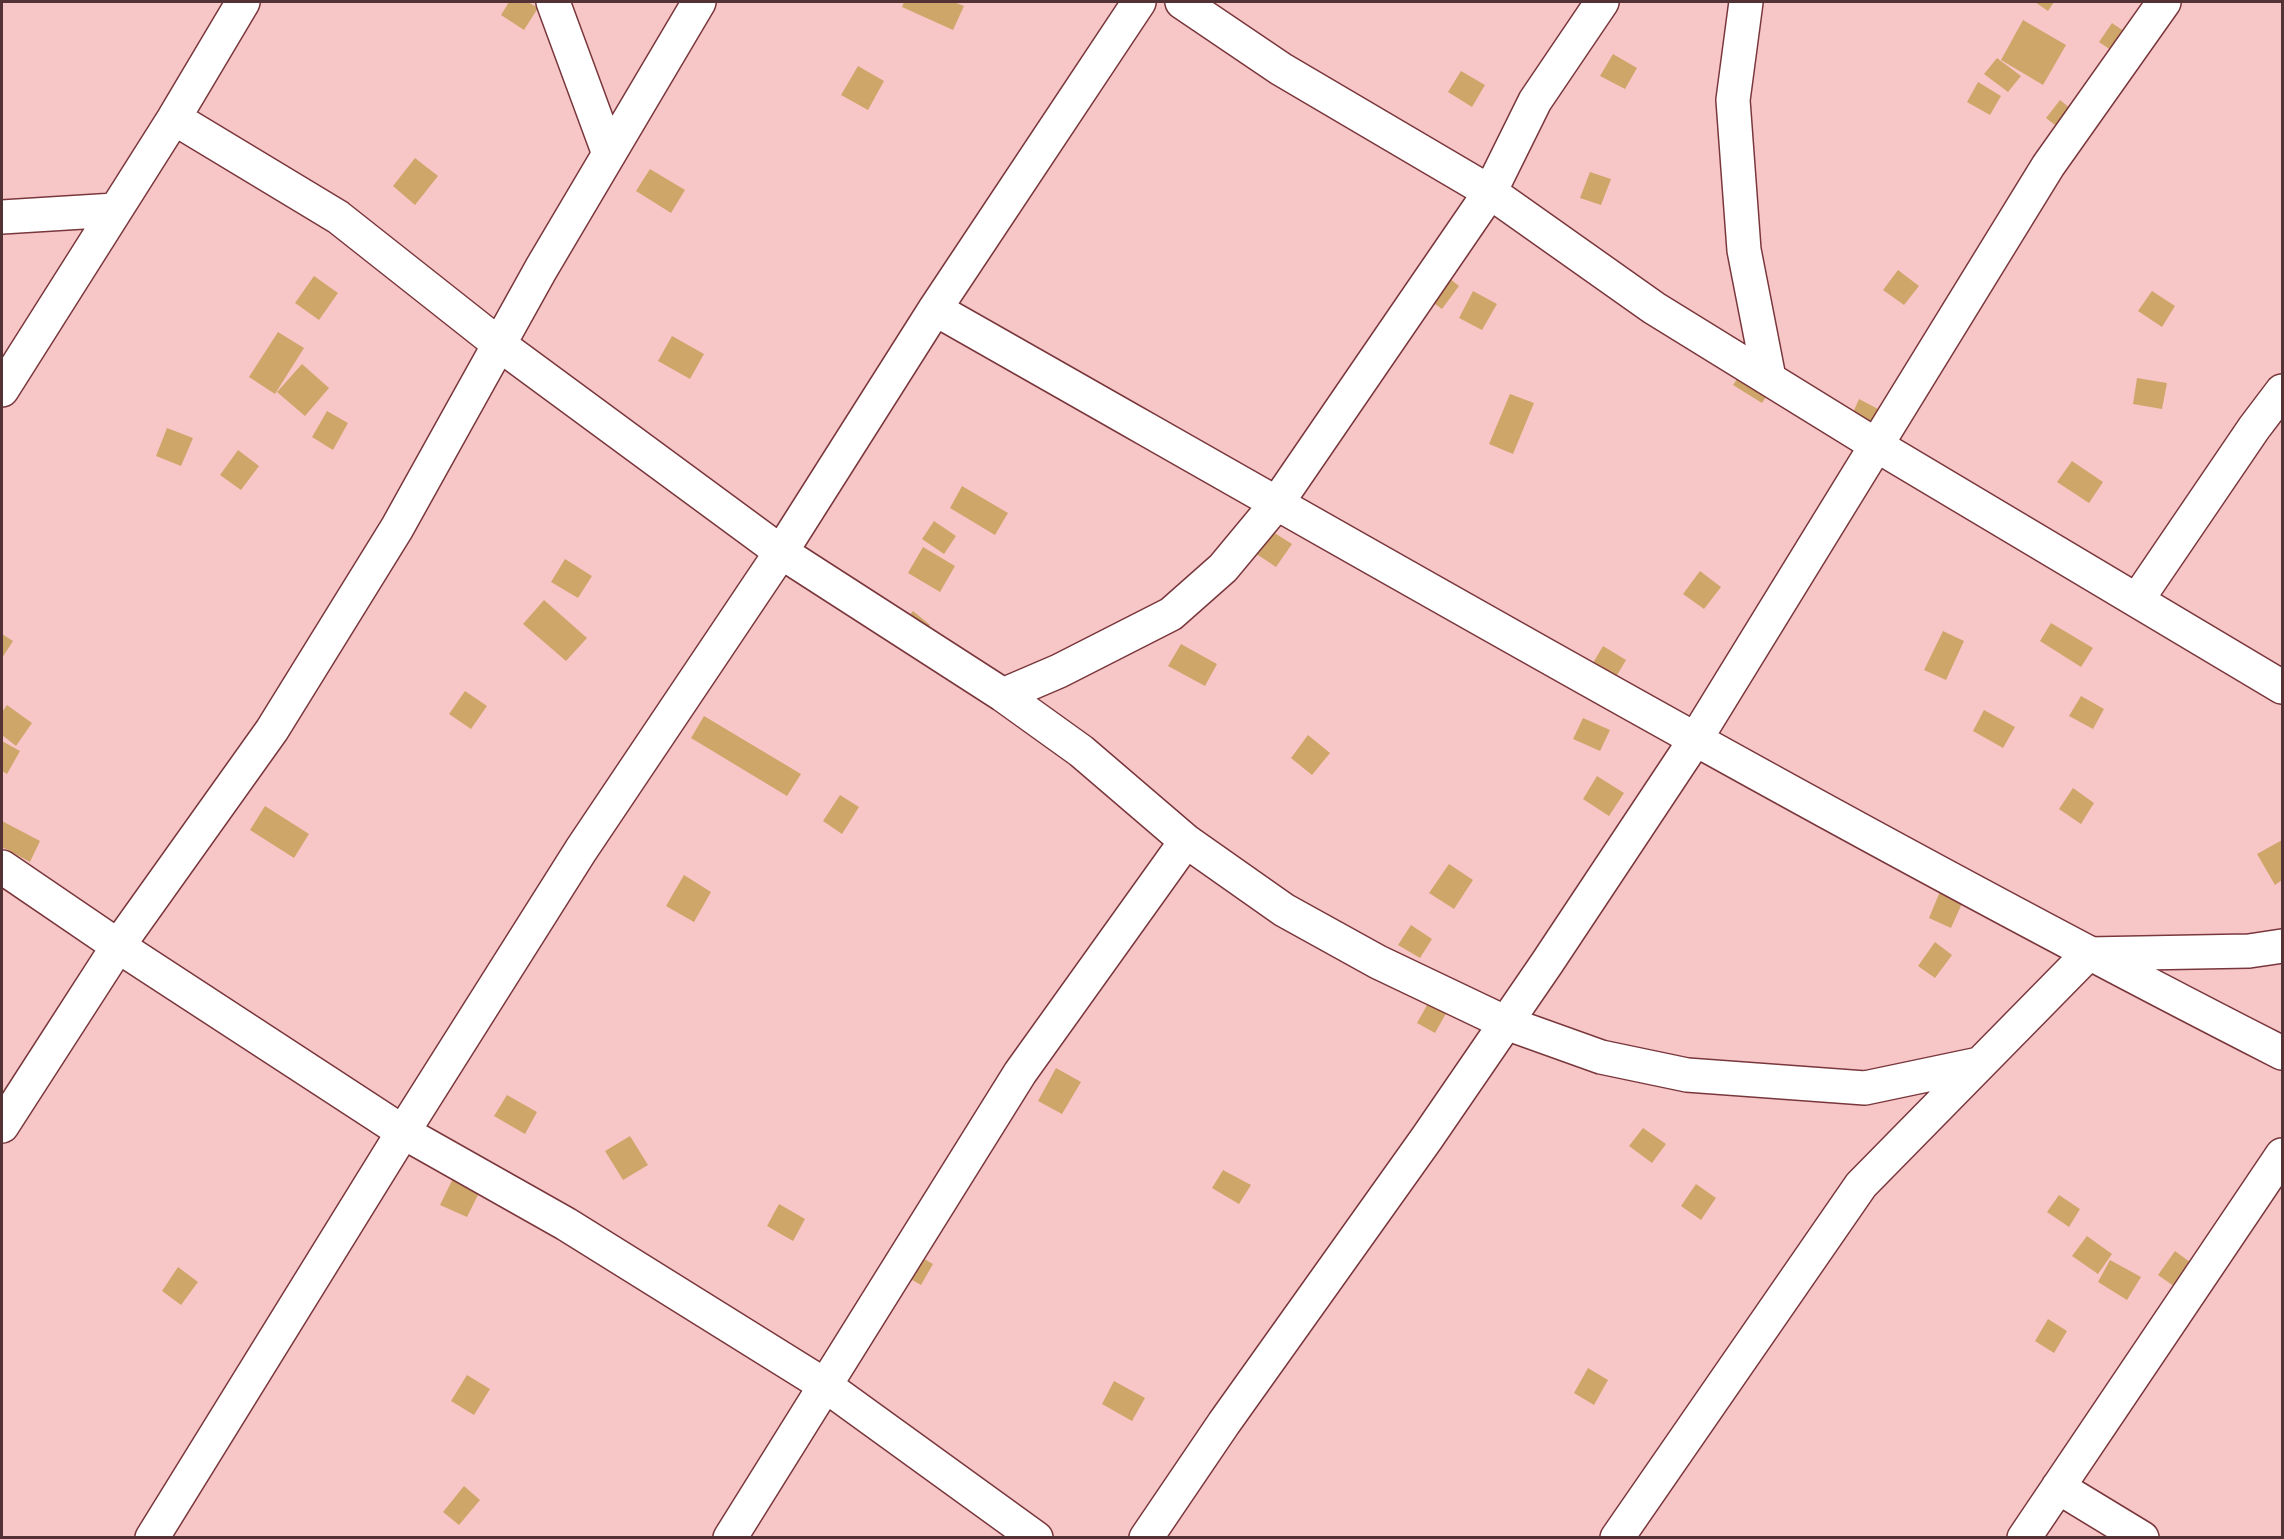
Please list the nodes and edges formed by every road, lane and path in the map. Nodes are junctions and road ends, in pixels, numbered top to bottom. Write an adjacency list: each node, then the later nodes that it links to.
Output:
1 (243, 2): 9 (street)
2 (553, 2): 10 (street)
3 (699, 2): 10 (street)
4 (1139, 2): 14 (street)
5 (1182, 2): 11 (street)
6 (1602, 2): 11 (street)
7 (1746, 2): 16 (street)
8 (2164, 2): 19 (street)
9 (174, 118): 12 (street); 15 (street)
10 (609, 154): 15 (street)
11 (1490, 192): 16 (street); 20 (street)
12 (115, 210): 13 (street); 17 (street)
13 (2, 217)
14 (934, 309): 20 (street); 21 (street)
15 (500, 345): 21 (street); 28 (street)
16 (1769, 378): 19 (street)
17 (2, 390)
18 (2283, 391): 22 (street)
19 (1876, 445): 22 (street); 25 (street)
20 (1277, 503): 24 (street); 25 (street)
21 (781, 552): 24 (street); 35 (street)
22 (2137, 600): 23 (street)
23 (2283, 687)
24 (1004, 695): 26 (street)
25 (1695, 740): 30 (street); 31 (street)
26 (1186, 841): 31 (street); 37 (street)
27 (2, 867): 28 (street)
28 (118, 946): 34 (street); 35 (street)
29 (2283, 946): 30 (street)
30 (2088, 954): 32 (street); 33 (street)
31 (1506, 1023): 33 (street); 42 (street)
32 (2283, 1053)
33 (1979, 1064): 43 (street)
34 (2, 1126)
35 (403, 1132): 37 (street); 39 (street)
36 (2283, 1155): 38 (street)
37 (826, 1386): 40 (street); 41 (street)
38 (2058, 1487): 44 (street); 45 (street)
39 (152, 1538)
40 (730, 1538)
41 (1036, 1538)
42 (1146, 1538)
43 (1617, 1538)
44 (2024, 1538)
45 (2142, 1538)

